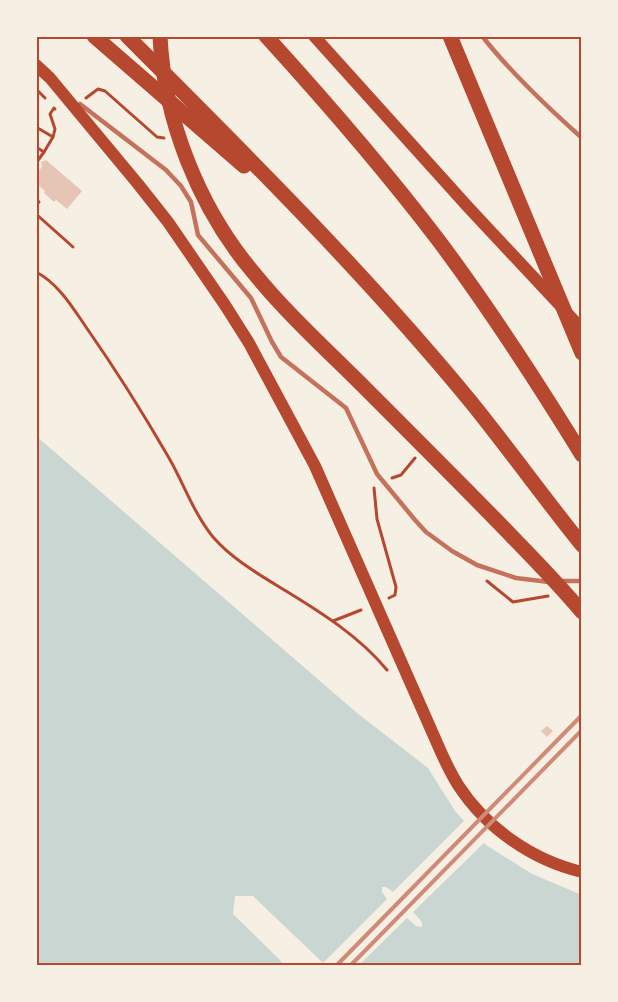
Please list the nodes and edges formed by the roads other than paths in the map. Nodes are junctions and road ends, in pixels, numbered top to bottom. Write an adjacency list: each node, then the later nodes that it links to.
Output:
1 (94, 36): 11 (highway)
2 (127, 36): 11 (highway)
3 (160, 36): 17 (highway)
4 (266, 36): 14 (highway)
5 (314, 36): 12 (main road)
6 (450, 36): 13 (highway)
7 (482, 36): 10 (street)
8 (36, 65): 18 (main road)
9 (80, 104): 16 (street)
10 (582, 138)
11 (316, 230): 15 (highway)
12 (582, 329)
13 (582, 353)
14 (582, 455)
15 (582, 546)
16 (582, 581)
17 (582, 612)
18 (582, 872)

